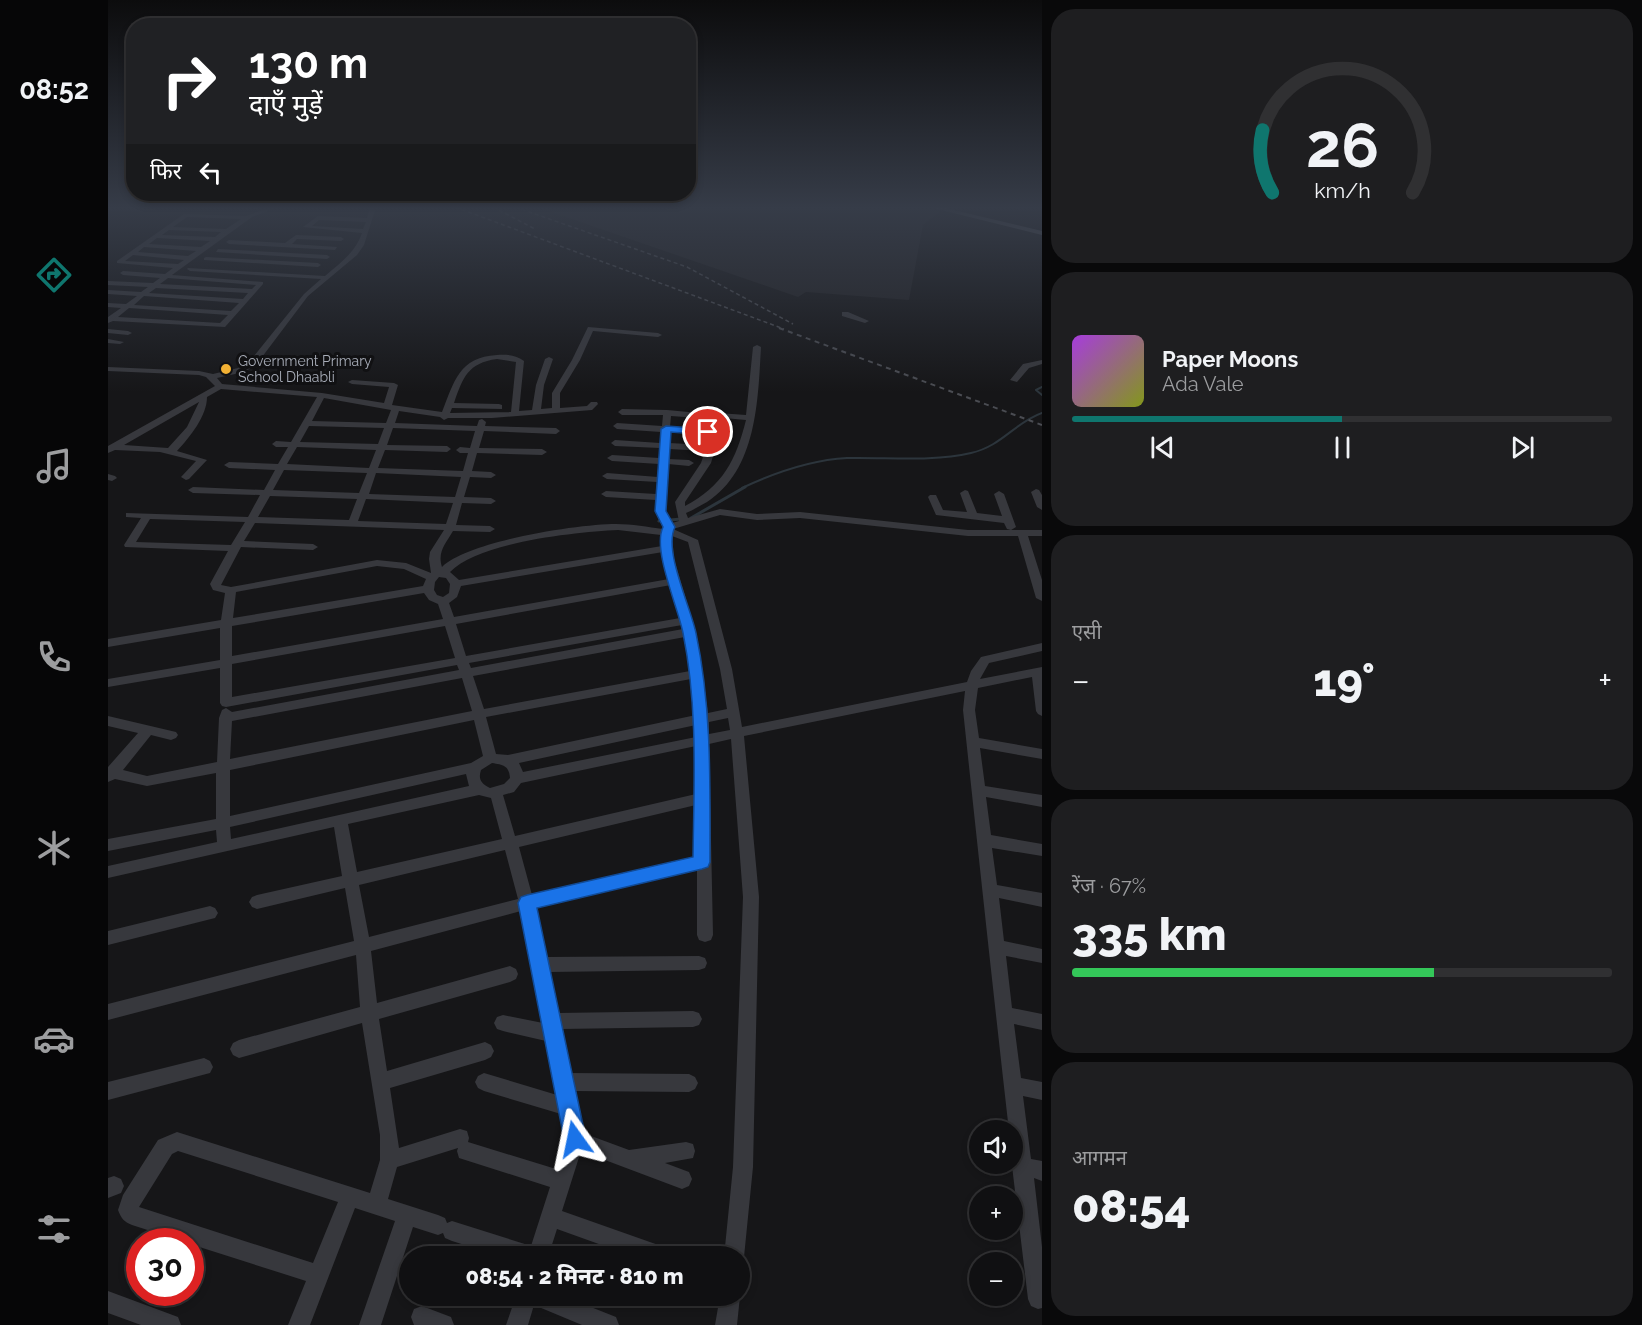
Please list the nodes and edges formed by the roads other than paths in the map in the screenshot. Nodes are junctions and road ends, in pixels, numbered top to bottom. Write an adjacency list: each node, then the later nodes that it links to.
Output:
1 (174, 269): 8 (street)
2 (190, 269): 7 (street)
3 (261, 269): 7 (street)
4 (314, 269): 9 (street)
5 (339, 269): 10 (street)
6 (123, 273): 8 (street)
7 (256, 273): 9 (street)
8 (165, 276): 12 (street); 14 (street)
9 (307, 276): 10 (street); 13 (street)
10 (328, 278): 33 (street)
11 (108, 283): 12 (street)
12 (155, 285): 14 (street); 16 (street)
13 (290, 286)
14 (254, 291): 17 (street)
15 (108, 292): 16 (street)
16 (142, 295): 17 (street); 19 (street)
17 (244, 301): 20 (street)
18 (108, 305): 19 (street)
19 (128, 306): 20 (street); 22 (street)
20 (234, 313): 22 (street)
21 (845, 314): 23 (street)
22 (109, 320)
23 (866, 321)
24 (108, 331): 25 (street)
25 (128, 333)
26 (658, 335): 43 (street)
27 (108, 341): 28 (street)
28 (120, 342)
29 (757, 347): 50 (street)
30 (549, 359): 44 (street)
31 (1042, 362): 34 (street)
32 (108, 369): 33 (street)
33 (211, 377): 36 (street)
34 (1014, 380)
35 (352, 382): 41 (street)
36 (220, 386): 37 (street); 38 (street)
37 (204, 398): 64 (street); 68 (street)
38 (320, 399): 41 (street); 51 (street)
39 (594, 404): 43 (street)
40 (449, 405): 42 (street); 42 (street); 48 (street)
41 (393, 410): 48 (street); 52 (street)
42 (515, 410): 44 (street); 47 (street)
43 (556, 410): 44 (street)
44 (536, 412)
45 (622, 412): 46 (street)
46 (667, 413): 49 (street); 55 (street)
47 (483, 415): 48 (street); 54 (street)
48 (444, 417)
49 (710, 417)
50 (750, 418): 95 (street); 95 (street)
51 (305, 423): 52 (street); 60 (street)
52 (391, 426): 54 (street); 62 (street)
53 (617, 426): 55 (street)
54 (480, 428): 56 (street); 67 (street)
55 (666, 429): 57 (street); 61 (street)
56 (556, 431)
57 (708, 432)
58 (615, 442): 61 (street)
59 (276, 444): 60 (street)
60 (293, 445): 62 (street); 74 (street)
61 (665, 446): 63 (street); 71 (street)
62 (382, 447): 65 (street); 75 (street)
63 (707, 448)
64 (110, 449): 68 (street)
65 (447, 449)
66 (460, 450): 67 (street)
67 (473, 450): 69 (street); 76 (street)
68 (171, 451): 79 (street)
69 (542, 453)
70 (612, 458): 71 (street)
71 (664, 462): 72 (street); 80 (street)
72 (689, 463)
73 (229, 465): 74 (street)
74 (281, 467): 75 (street); 83 (street)
75 (373, 471): 76 (street); 87 (street)
76 (466, 474): 77 (street); 90 (street)
77 (490, 475)
78 (608, 476): 80 (street)
79 (186, 477)
80 (663, 480): 88 (street)
81 (193, 490): 83 (street)
82 (1036, 492): 92 (street)
83 (266, 493): 87 (street); 97 (street)
84 (965, 493): 96 (street)
85 (606, 494): 88 (street)
86 (999, 494): 98 (street)
87 (363, 497): 90 (street); 99 (street)
88 (662, 497): 100 (street)
89 (933, 497): 96 (street)
90 (459, 500): 91 (street); 101 (street)
91 (491, 501)
92 (1042, 507)
93 (130, 515): 94 (street)
94 (147, 516): 97 (street); 105 (street)
95 (682, 516): 100 (street); 100 (street); 103 (street)
96 (973, 516): 98 (street)
97 (250, 518): 99 (street); 105 (street)
98 (1008, 520): 103 (street)
99 (353, 522): 101 (street)
100 (665, 523): 107 (street); 108 (street); 128 (street)
101 (450, 528): 102 (street); 108 (street)
102 (490, 529)
103 (1017, 533): 104 (street); 113 (street)
104 (1042, 533)
105 (235, 546): 106 (street); 111 (street)
106 (312, 547)
107 (667, 548): 109 (street); 110 (street)
108 (436, 570): 110 (street); 111 (street); 112 (street)
109 (675, 581): 115 (street); 117 (street)
110 (455, 584): 114 (street)
111 (225, 589): 116 (street)
112 (427, 589): 114 (street); 116 (street)
113 (1042, 598)
114 (443, 601): 115 (street)
115 (451, 622): 120 (street); 121 (street)
116 (226, 624): 118 (street); 120 (street)
117 (688, 626): 121 (street); 123 (street)
118 (108, 643)
119 (1042, 647): 125 (street)
120 (227, 662): 124 (street); 126 (street)
121 (464, 666): 126 (street); 129 (street); 130 (street)
122 (1040, 672): 125 (street); 127 (street)
123 (696, 674): 129 (street); 131 (street)
124 (108, 683)
125 (971, 687): 134 (street); 137 (street)
126 (226, 703): 130 (street)
127 (1042, 711)
128 (733, 712): 131 (street); 134 (street)
129 (479, 714): 139 (street); 141 (street)
130 (225, 718): 141 (street)
131 (702, 720): 136 (street); 140 (street)
132 (108, 721): 133 (street)
133 (148, 730): 135 (street); 143 (street)
134 (737, 733): 136 (street); 208 (street)
135 (171, 735)
136 (702, 740): 144 (street); 148 (street)
137 (974, 742): 138 (street); 146 (street)
138 (1042, 754)
139 (490, 758): 140 (street); 142 (street)
140 (508, 760): 144 (street)
141 (223, 766): 143 (street); 151 (street)
142 (475, 767): 145 (street); 151 (street)
143 (109, 775)
144 (517, 779): 147 (street)
145 (480, 789): 147 (street); 150 (street)
146 (980, 791): 149 (street); 152 (street)
147 (496, 793): 153 (street)
148 (703, 798): 153 (street); 157 (street)
149 (1042, 801)
150 (340, 821): 155 (street); 159 (street)
151 (222, 823): 154 (street); 155 (street)
152 (983, 840): 156 (street); 160 (street)
153 (510, 844): 159 (street); 163 (street)
154 (108, 845)
155 (224, 847): 158 (street)
156 (1042, 850)
157 (702, 862): 163 (street); 165 (street)
158 (108, 872)
159 (352, 880): 162 (street); 167 (street)
160 (989, 890): 161 (street); 168 (street)
161 (1042, 900)
162 (257, 902)
163 (527, 903): 167 (street); 171 (street)
164 (210, 913): 166 (street)
165 (705, 935)
166 (108, 938)
167 (363, 947): 173 (street); 174 (street)
168 (996, 947): 169 (street); 175 (street)
169 (1042, 956)
170 (699, 963): 171 (street)
171 (539, 965): 179 (street)
172 (510, 974): 174 (street)
173 (108, 1012)
174 (369, 1012): 180 (street); 183 (street)
175 (1004, 1014): 177 (street); 187 (street)
176 (693, 1019): 179 (street)
177 (1042, 1022)
178 (503, 1023): 179 (street)
179 (552, 1028): 184 (street)
180 (239, 1048)
181 (485, 1051): 183 (street)
182 (204, 1067): 188 (street)
183 (381, 1082): 195 (street)
184 (563, 1082): 186 (street); 190 (street)
185 (484, 1083): 190 (street)
186 (689, 1083)
187 (1012, 1085): 189 (street); 191 (street)
188 (108, 1091)
189 (1042, 1091)
190 (568, 1107): 192 (street)
191 (1016, 1120)
192 (575, 1139): 194 (street); 200 (street)
193 (686, 1151): 194 (street)
194 (627, 1158): 199 (street)
195 (390, 1160): 200 (street); 202 (street)
196 (1023, 1166): 197 (street)
197 (1042, 1171)
198 (1023, 1172): 209 (street)
199 (682, 1179)
200 (562, 1181): 204 (street)
201 (350, 1196): 202 (street); 210 (street); 210 (street)
202 (376, 1205): 203 (street)
203 (407, 1216): 205 (street); 219 (street)
204 (550, 1217): 206 (street); 207 (street)
205 (501, 1246)
206 (540, 1246)
207 (633, 1246)
208 (735, 1246)
209 (1037, 1257): 211 (street)
210 (319, 1275): 218 (street)
211 (1038, 1299)
212 (108, 1302): 217 (street)
213 (523, 1306): 221 (street)
214 (561, 1306): 222 (street)
215 (728, 1306): 223 (street)
216 (422, 1317): 220 (street)
217 (170, 1325)
218 (299, 1325)
219 (370, 1325)
220 (443, 1325)
221 (517, 1325)
222 (608, 1325)
223 (726, 1325)

